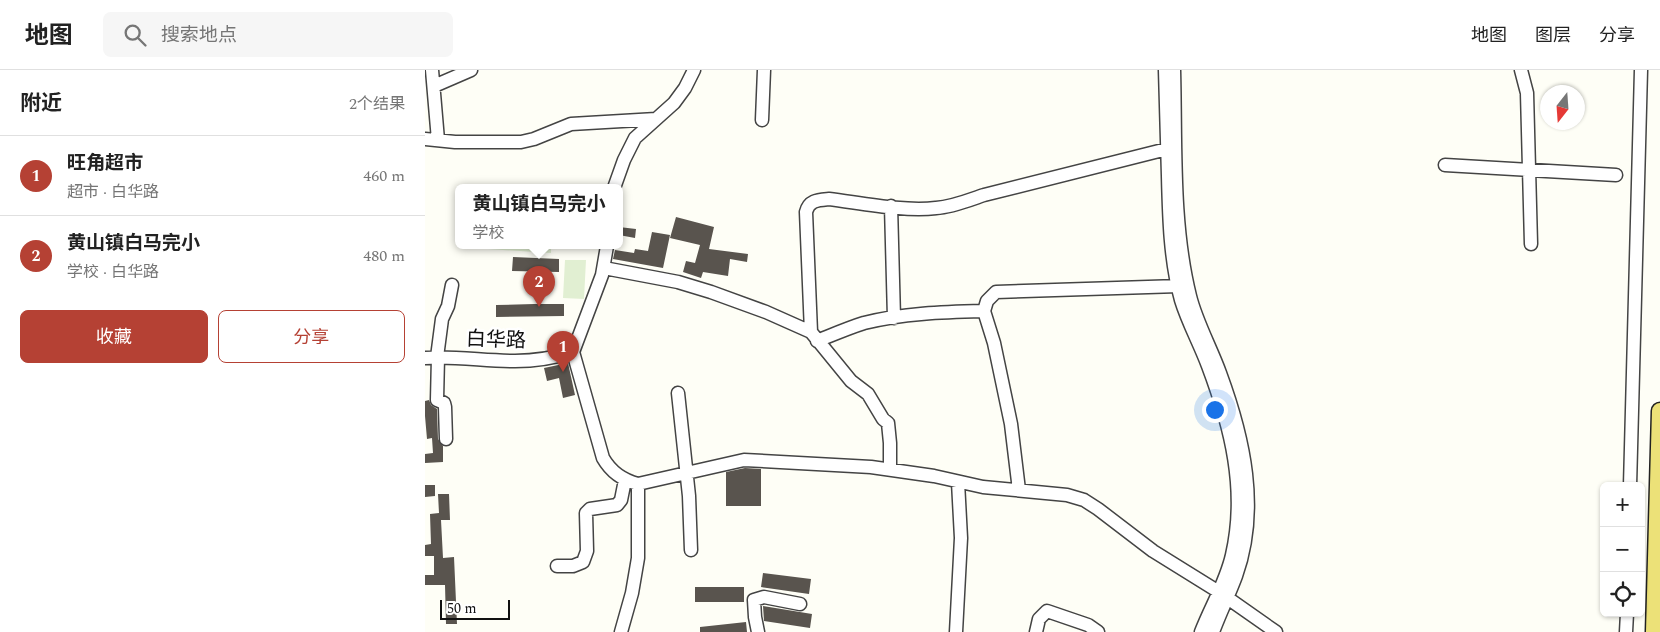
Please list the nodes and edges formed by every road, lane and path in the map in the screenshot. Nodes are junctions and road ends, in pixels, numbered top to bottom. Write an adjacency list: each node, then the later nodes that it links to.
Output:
1 (432, 70): 9 (street)
2 (471, 70): 9 (street)
3 (694, 70): 10 (street)
4 (764, 70): 11 (street)
5 (1165, 70): 14 (street)
6 (1174, 70): 41 (street)
7 (1521, 70): 16 (street)
8 (1641, 70): 37 (street)
9 (434, 86): 13 (street)
10 (656, 119): 13 (street); 18 (street)
11 (762, 120)
12 (425, 139): 13 (street)
13 (438, 140)
14 (1167, 149): 19 (street); 24 (street)
15 (1445, 165): 16 (street)
16 (1529, 170): 17 (street); 20 (street)
17 (1616, 176)
18 (615, 184)
19 (891, 206): 26 (street); 27 (street)
20 (1531, 244)
21 (607, 249): 22 (street)
22 (604, 268): 27 (street); 28 (street)
23 (452, 285): 29 (street)
24 (1179, 286): 25 (street); 41 (street)
25 (984, 311): 26 (street); 38 (street)
26 (894, 318): 27 (street)
27 (814, 336): 33 (street)
28 (573, 352): 29 (street, 白华路); 35 (street)
29 (434, 357): 32 (street)
30 (678, 392): 34 (street)
31 (1660, 410): 53 (main road)
32 (446, 439)
33 (890, 469): 34 (street); 36 (street)
34 (686, 473): 35 (street); 39 (street)
35 (631, 482): 40 (street); 45 (street)
36 (958, 482): 38 (street); 46 (street)
37 (1630, 482)
38 (1019, 490): 41 (street)
39 (691, 550)
40 (557, 566)
41 (1223, 595): 49 (street); 50 (street); 51 (street)
42 (801, 604): 44 (street)
43 (1627, 617): 52 (street)
44 (762, 631)
45 (621, 632)
46 (957, 632)
47 (1036, 632): 48 (street)
48 (1098, 632)
49 (1201, 632)
50 (1213, 632)
51 (1276, 632)
52 (1626, 632)
53 (1654, 632)

